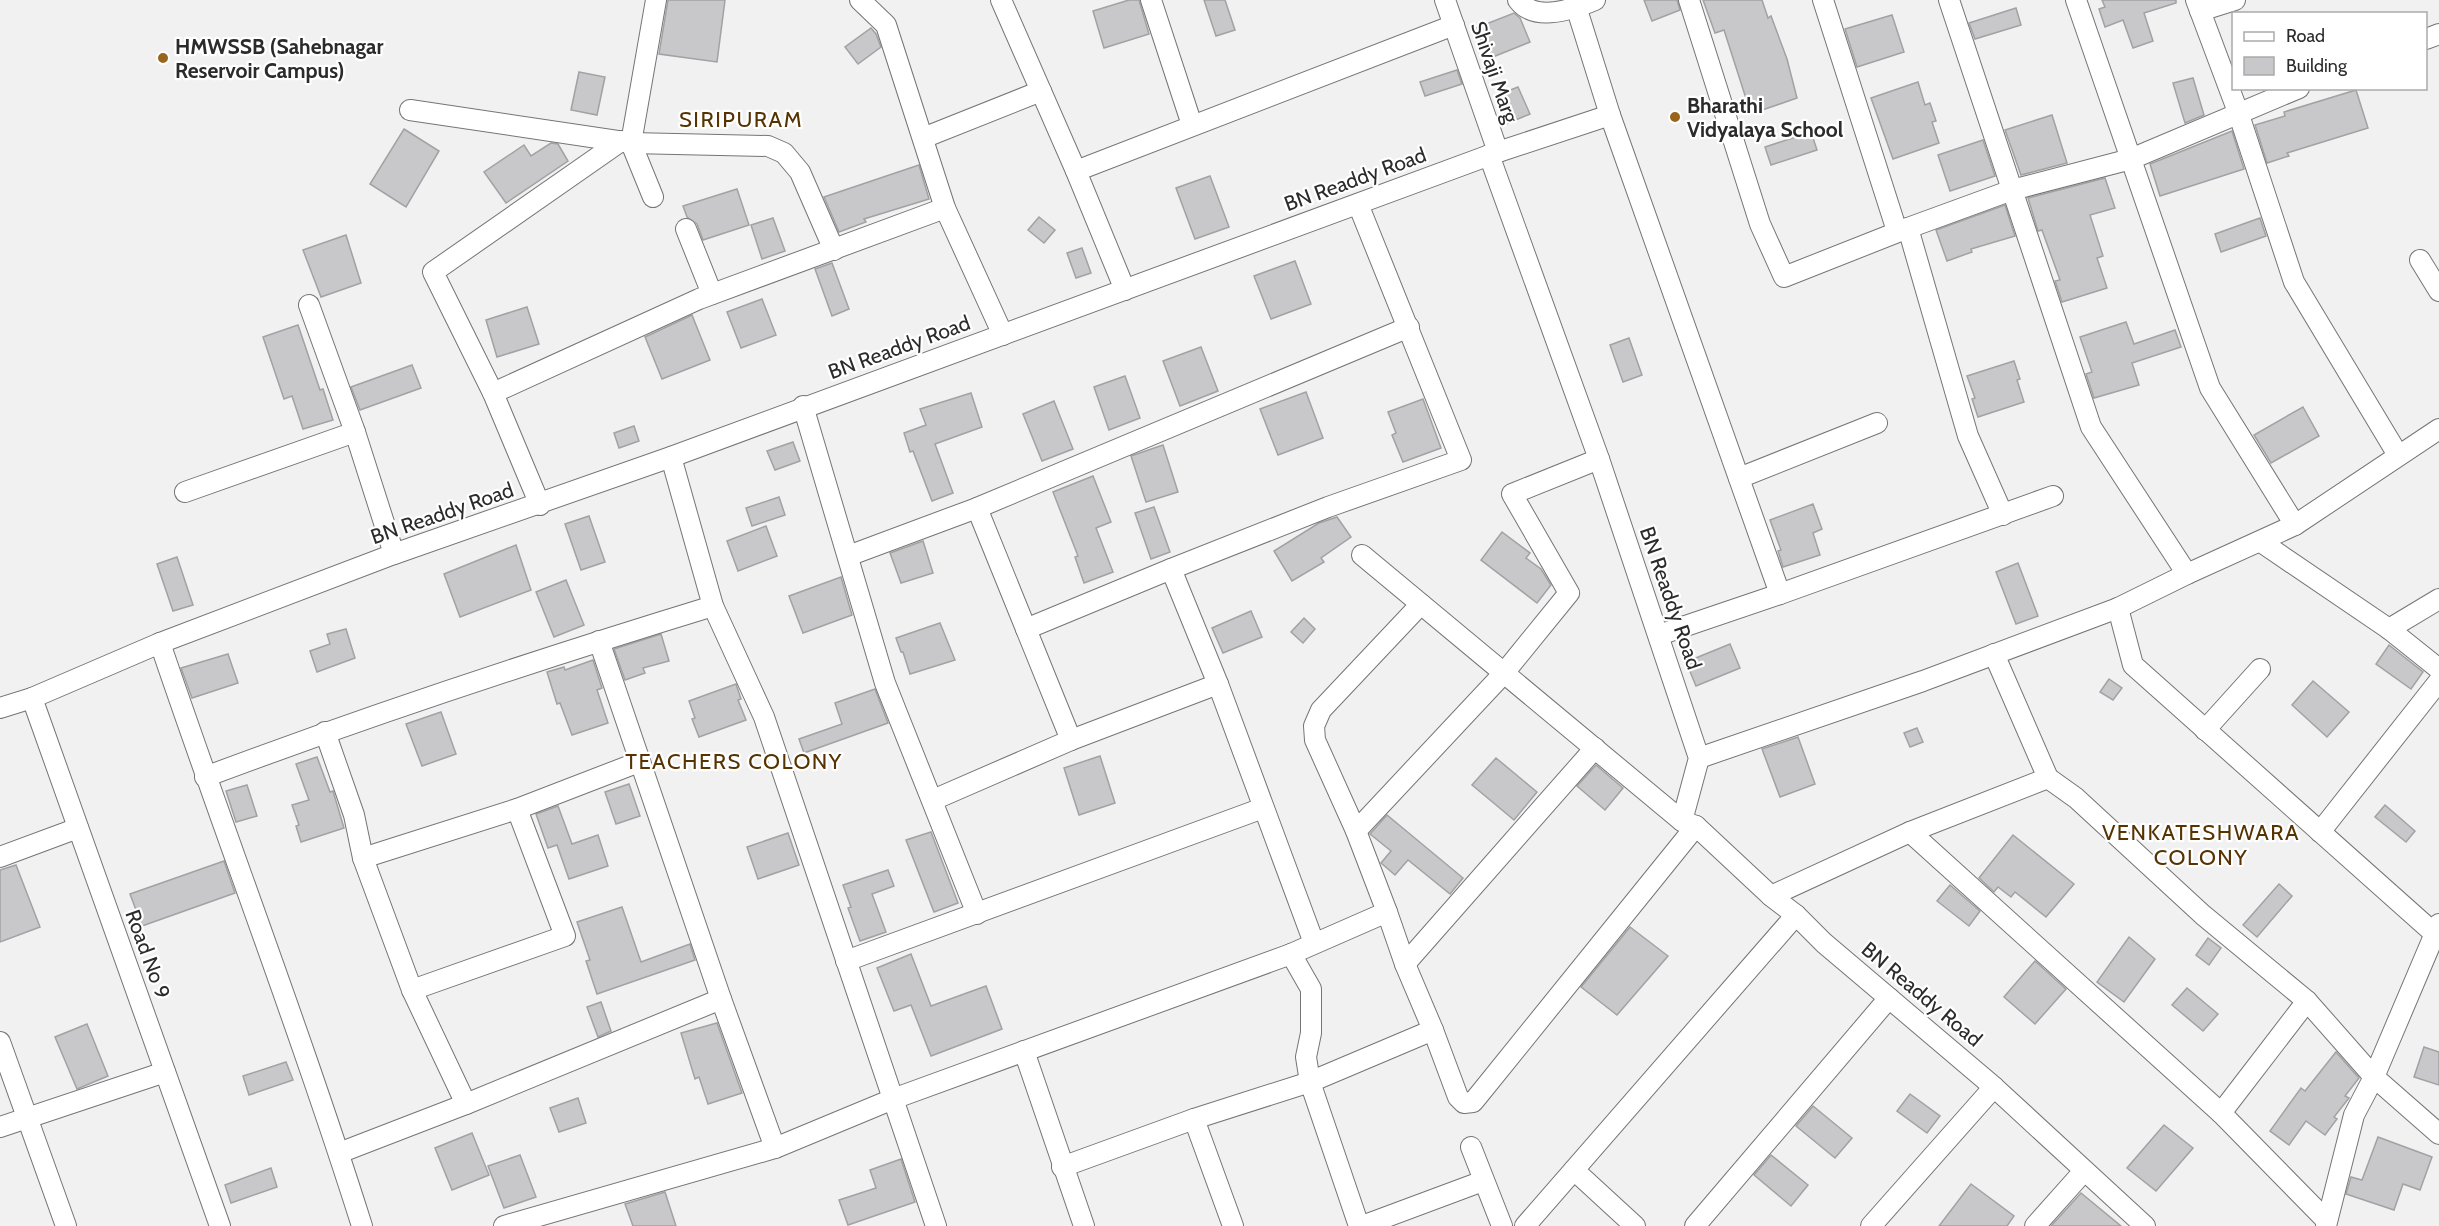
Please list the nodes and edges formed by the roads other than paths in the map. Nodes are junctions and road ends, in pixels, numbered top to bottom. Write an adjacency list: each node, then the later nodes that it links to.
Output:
1 (656, 0): 22 (street)
2 (860, 0): 21 (street)
3 (1001, 0): 16 (street)
4 (1151, 0): 20 (street)
5 (1445, 0): 14 (street, Shivaji Marg)
6 (1518, 0): 12 (street)
7 (1689, 0): 31 (street)
8 (1823, 0): 31 (street)
9 (1949, 0): 26 (street)
10 (2076, 0): 24 (street)
11 (2235, 0): 13 (street)
12 (1582, 3): 19 (street)
13 (2198, 6): 18 (street)
14 (1454, 25): 20 (street); 23 (street, Shivaji Marg)
15 (2294, 90): 18 (street)
16 (1041, 91): 21 (street); 25 (street)
17 (410, 110): 22 (street)
18 (2238, 112): 24 (street); 45 (street)
19 (1610, 116): 23 (street); 48 (street)
20 (1192, 125): 25 (street)
21 (923, 138): 29 (street)
22 (626, 142): 27 (street); 32 (street); 40 (street)
23 (1493, 154): 28 (street, BN Readdy Road); 47 (street, BN Readdy Road)
24 (2131, 159): 26 (street); 54 (street)
25 (1076, 171): 34 (street)
26 (2012, 190): 31 (street); 60 (street)
27 (653, 197)
28 (1358, 204): 34 (street, BN Readdy Road); 38 (street)
29 (945, 208): 32 (street); 39 (street)
30 (686, 229): 36 (street)
31 (1903, 229): 53 (street)
32 (834, 250): 36 (street)
33 (2420, 260): 35 (street)
34 (1125, 290): 39 (street, BN Readdy Road)
35 (2439, 291)
36 (712, 294): 40 (street)
37 (309, 305): 44 (street)
38 (1409, 327): 52 (street); 59 (street)
39 (1003, 335): 41 (street, BN Readdy Road)
40 (493, 393): 51 (street)
41 (804, 406): 46 (street, BN Readdy Road); 58 (street)
42 (1877, 423): 48 (street)
43 (2439, 429): 45 (street)
44 (355, 432): 49 (street); 56 (street)
45 (2398, 456): 54 (street)
46 (671, 457): 51 (street, BN Readdy Road); 64 (street)
47 (1599, 459): 68 (street, BN Readdy Road); 74 (street)
48 (1739, 478): 61 (street)
49 (184, 492)
50 (2053, 496): 53 (street)
51 (540, 505): 56 (street, BN Readdy Road)
52 (978, 508): 58 (street); 66 (street)
53 (2003, 515): 61 (street)
54 (2295, 525): 55 (street)
55 (2261, 542): 60 (street); 67 (street)
56 (394, 554): 70 (street, BN Readdy Road)
57 (1362, 555): 63 (street, BN Readdy Road)
58 (848, 556): 87 (street)
59 (1171, 569): 66 (street); 76 (street)
60 (2187, 574): 65 (street)
61 (1780, 594): 68 (street)
62 (2439, 598): 67 (street)
63 (1421, 604): 74 (street, BN Readdy Road); 92 (street)
64 (713, 606): 69 (street); 104 (street)
65 (2118, 608): 71 (street); 79 (street)
66 (1026, 629): 81 (street)
67 (2389, 629): 73 (street)
68 (1659, 635): 83 (street, BN Readdy Road)
69 (599, 641): 80 (street); 84 (street)
70 (160, 643): 77 (street, BN Readdy Road); 85 (street)
71 (1994, 654): 83 (street); 86 (street)
72 (2260, 669): 79 (street)
73 (2439, 669)
74 (1504, 673): 82 (street, BN Readdy Road); 92 (street)
75 (2439, 681): 94 (street)
76 (1218, 684): 81 (street); 88 (street)
77 (32, 698): 78 (street, BN Readdy Road); 91 (street, Road No 9)
78 (0, 708)
79 (2205, 730): 94 (street)
80 (325, 732): 85 (street); 96 (street)
81 (1071, 740): 87 (street)
82 (1595, 748): 90 (street, BN Readdy Road); 105 (street)
83 (1699, 758): 90 (street)
84 (639, 762): 89 (street); 108 (street)
85 (205, 777): 126 (street)
86 (2048, 778): 93 (street); 109 (street)
87 (933, 800): 99 (street)
88 (1263, 808): 99 (street); 102 (street)
89 (517, 809): 96 (street); 106 (street)
90 (1689, 824): 97 (street, BN Readdy Road); 110 (street)
91 (78, 828): 95 (street); 113 (street, Road No 9)
92 (1356, 831): 98 (street)
93 (1910, 832): 97 (street); 119 (street)
94 (2320, 832): 101 (street)
95 (0, 857)
96 (363, 858): 106 (street)
97 (1771, 896): 100 (street, BN Readdy Road)
98 (1387, 912): 102 (street); 105 (street)
99 (977, 914): 104 (street)
100 (1796, 915): 107 (street, BN Readdy Road); 128 (street)
101 (2437, 928): 114 (street)
102 (1314, 942): 103 (street)
103 (1291, 954): 112 (street); 115 (street)
104 (846, 961): 117 (street)
105 (1405, 964): 110 (street)
106 (412, 990): 118 (street)
107 (1889, 998): 116 (street, BN Readdy Road); 144 (street)
108 (721, 999): 118 (street); 125 (street)
109 (2307, 1001): 114 (street); 119 (street)
110 (1433, 1030): 115 (street)
111 (0, 1042): 120 (street)
112 (1024, 1051): 117 (street); 127 (street)
113 (165, 1072): 120 (street); 134 (street, Road No 9)
114 (2374, 1077): 123 (street); 132 (street)
115 (1310, 1082): 121 (street); 140 (street)
116 (1994, 1087): 129 (street, BN Readdy Road); 145 (street)
117 (893, 1099): 125 (street); 137 (street)
118 (466, 1104): 126 (street)
119 (2221, 1113): 132 (street)
120 (29, 1118): 122 (street); 133 (street)
121 (1194, 1119): 127 (street); 139 (street)
122 (0, 1127)
123 (2439, 1134)
124 (1471, 1147): 130 (street)
125 (775, 1148): 131 (street)
126 (339, 1153): 135 (street)
127 (1062, 1167): 138 (street)
128 (1574, 1170): 142 (street); 143 (street)
129 (2084, 1171): 146 (street); 147 (street, BN Readdy Road)
130 (1483, 1181): 140 (street); 141 (street)
131 (528, 1222): 136 (street)
132 (2326, 1223)
133 (66, 1226)
134 (220, 1226)
135 (362, 1226)
136 (504, 1226)
137 (935, 1226)
138 (1084, 1226)
139 (1233, 1226)
140 (1360, 1226)
141 (1502, 1226)
142 (1525, 1226)
143 (1635, 1226)
144 (1695, 1226)
145 (1870, 1226)
146 (2035, 1226)
147 (2145, 1226)

